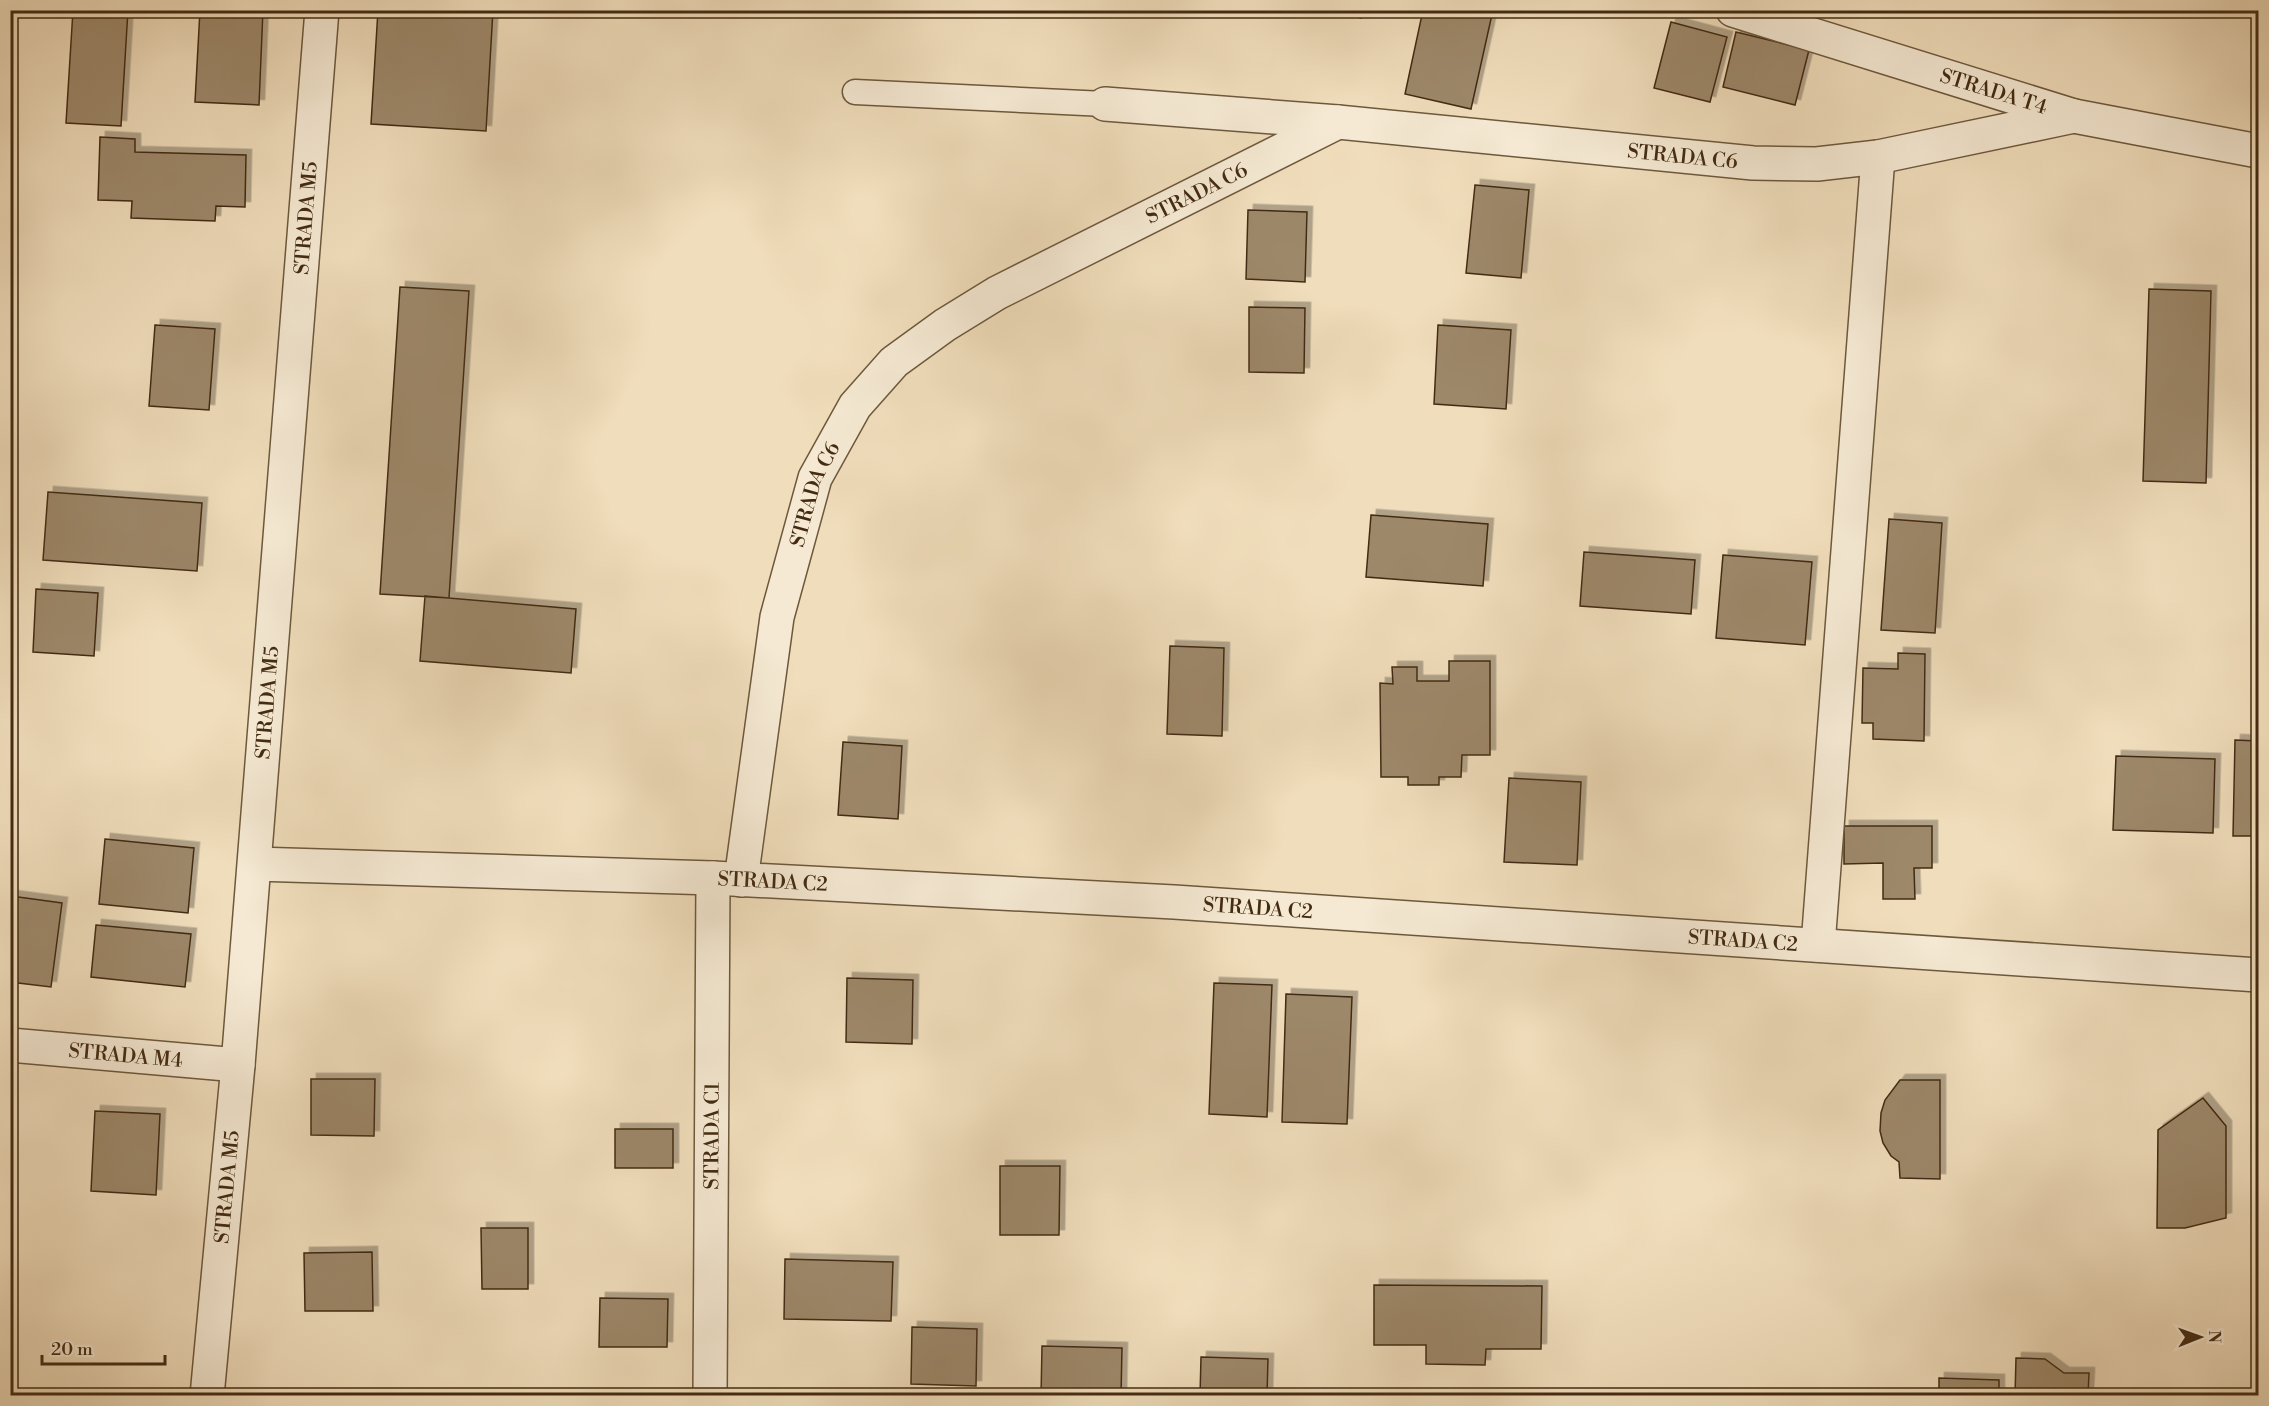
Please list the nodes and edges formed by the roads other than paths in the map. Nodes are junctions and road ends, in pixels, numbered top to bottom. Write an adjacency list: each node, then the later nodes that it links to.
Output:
1 (322, 10): 9 (street, STRADA M5)
2 (1733, 10): 5 (street, STRADA T4)
3 (855, 92): 4 (lane)
4 (1105, 104): 6 (street)
5 (2074, 116): 7 (street, STRADA T4); 8 (street, STRADA C6)
6 (1338, 122): 8 (street, STRADA C6); 10 (street, STRADA C6)
7 (2259, 151)
8 (1878, 157): 11 (street)
9 (255, 864): 10 (street, STRADA C2); 14 (street, STRADA M5)
10 (727, 879): 11 (street, STRADA C2); 16 (street, STRADA C1)
11 (1818, 945): 12 (street, STRADA C2)
12 (2259, 975)
13 (10, 1045): 14 (street, STRADA M4)
14 (238, 1065): 15 (street, STRADA M5)
15 (207, 1395)
16 (710, 1395)

